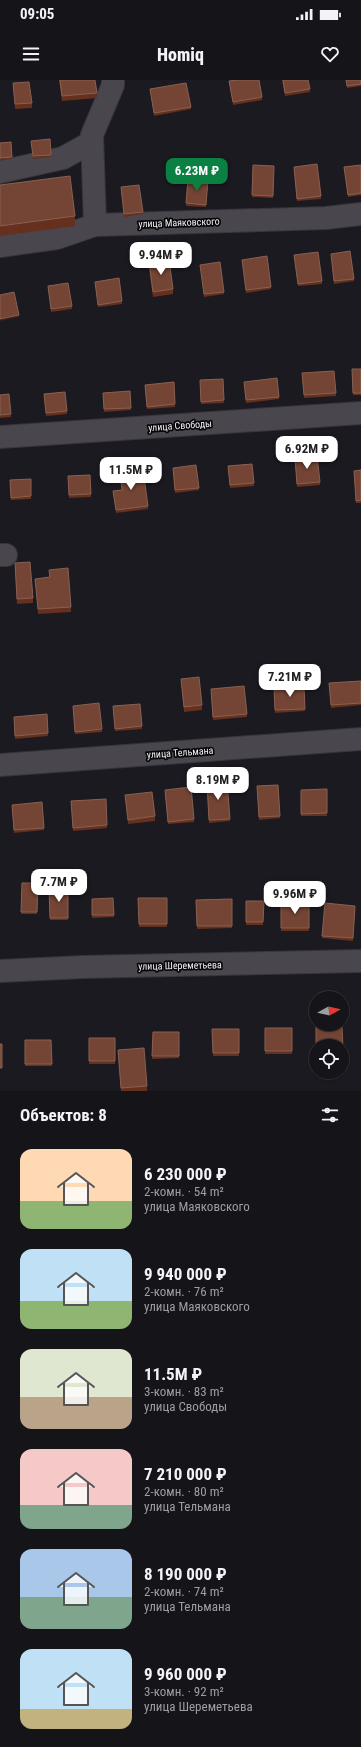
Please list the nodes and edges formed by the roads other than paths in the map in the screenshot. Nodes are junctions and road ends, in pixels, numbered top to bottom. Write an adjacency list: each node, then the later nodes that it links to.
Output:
1 (113, 80): 2 (street)
2 (92, 142): 3 (street); 5 (street)
3 (0, 172)
4 (361, 214): 5 (street, улица Маяковского)
5 (95, 225): 6 (street, улица Маяковского)
6 (0, 246)
7 (361, 412): 8 (street, улица Свободы)
8 (0, 437)
9 (361, 739): 10 (street, улица Тельмана)
10 (0, 765)
11 (361, 961): 12 (street, улица Шереметьева)
12 (0, 971)

